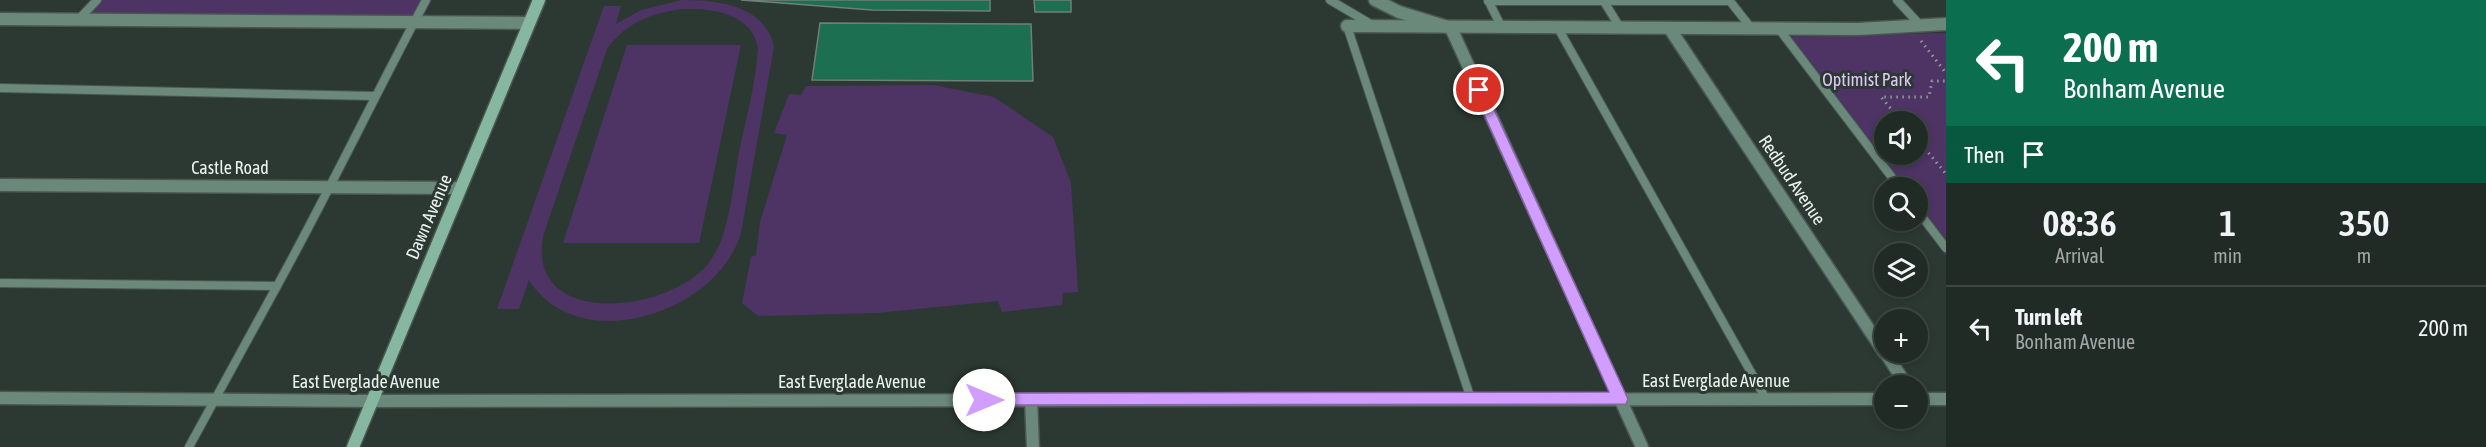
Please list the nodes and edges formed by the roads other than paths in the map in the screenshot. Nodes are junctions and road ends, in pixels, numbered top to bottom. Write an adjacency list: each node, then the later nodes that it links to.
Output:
1 (97, 0): 11 (lane)
2 (426, 0): 12 (lane)
3 (539, 0): 13 (street, Dawn Avenue)
4 (1330, 0): 16 (lane)
5 (1375, 0): 17 (street)
6 (1488, 0): 7 (lane); 18 (lane)
7 (1603, 0): 9 (lane); 20 (lane)
8 (1897, 0): 24 (lane)
9 (1730, 1): 22 (lane)
10 (0, 20): 11 (street)
11 (78, 20): 12 (street)
12 (415, 22): 13 (street); 26 (lane)
13 (529, 23): 30 (street, Dawn Avenue)
14 (1946, 24): 24 (street)
15 (1347, 26): 16 (street); 37 (lane)
16 (1375, 26): 17 (street)
17 (1451, 28): 18 (street); 38 (street)
18 (1502, 28): 19 (street)
19 (1558, 28): 20 (street); 39 (lane)
20 (1621, 28): 21 (street)
21 (1670, 29): 22 (street); 35 (street, Redbud Avenue)
22 (1752, 29): 23 (street)
23 (1779, 29): 24 (street); 27 (lane)
24 (1916, 29)
25 (0, 88): 26 (lane)
26 (374, 96): 29 (lane)
27 (1892, 177)
28 (0, 185): 29 (street, Castle Road)
29 (332, 187): 30 (street, Castle Road); 34 (lane)
30 (460, 188): 45 (street, Dawn Avenue)
31 (1928, 224): 32 (lane)
32 (1946, 248)
33 (0, 283): 34 (lane)
34 (277, 286): 43 (lane)
35 (1874, 337)
36 (0, 398): 43 (street, East Everglade Avenue)
37 (1471, 399): 38 (street, East Everglade Avenue); 44 (street, East Everglade Avenue)
38 (1620, 399): 39 (street, East Everglade Avenue); 49 (street)
39 (1766, 399): 40 (street, East Everglade Avenue)
40 (1874, 399)
41 (1928, 399): 42 (street)
42 (1946, 399)
43 (216, 400): 45 (street, East Everglade Avenue); 46 (lane)
44 (1030, 400): 45 (street, East Everglade Avenue); 48 (street)
45 (372, 401): 47 (street, Dawn Avenue)
46 (189, 447)
47 (353, 447)
48 (1033, 447)
49 (1642, 447)

